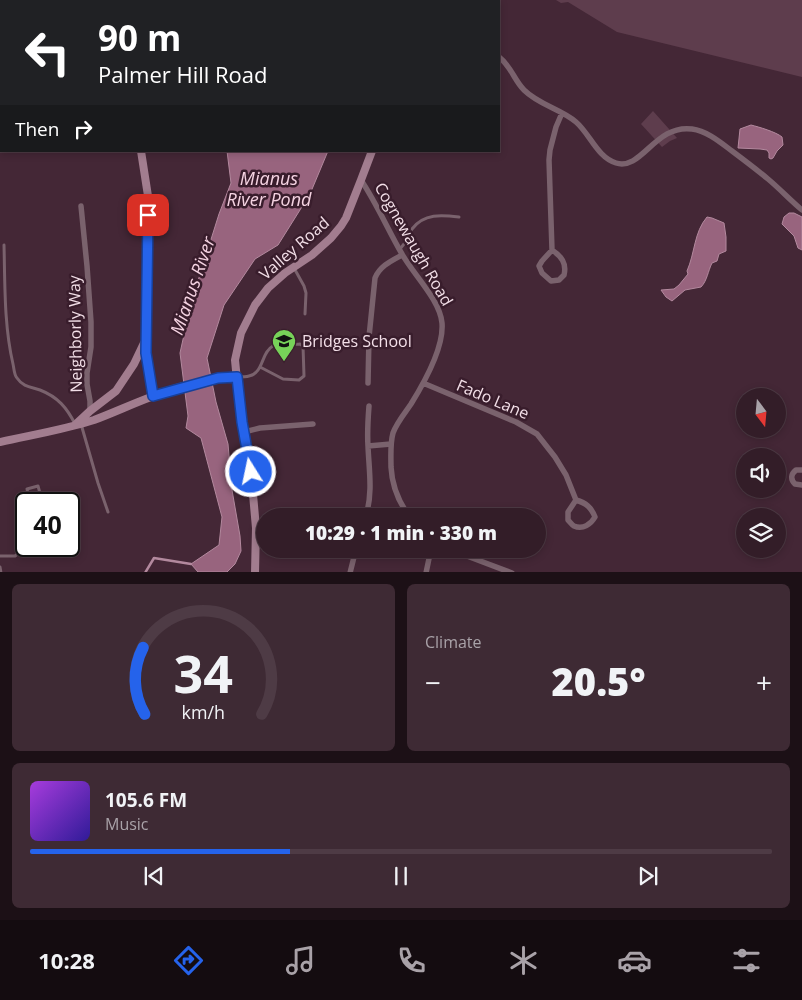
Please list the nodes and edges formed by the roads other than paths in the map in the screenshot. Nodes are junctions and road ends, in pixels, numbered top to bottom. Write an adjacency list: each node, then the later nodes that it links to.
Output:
1 (500, 59): 2 (street)
2 (562, 113): 7 (street); 10 (street)
3 (141, 152): 14 (street)
4 (372, 152): 5 (street, Valley Road)
5 (361, 180): 11 (street, Cognewaugh Road); 12 (street, Valley Road)
6 (81, 206): 21 (street, Neighborly Way)
7 (802, 210)
8 (459, 216): 11 (lane)
9 (4, 245): 22 (lane)
10 (552, 250): 10 (street)
11 (401, 252): 17 (street, Cognewaugh Road); 18 (street)
12 (293, 268): 13 (lane); 16 (street, Valley Road)
13 (305, 314)
14 (146, 337): 19 (street); 21 (street)
15 (260, 368): 15 (lane); 16 (lane)
16 (237, 377): 19 (street); 24 (street, Valley Road)
17 (423, 383): 26 (street, Cognewaugh Road); 30 (street, Fado Lane)
18 (368, 384)
19 (153, 396): 22 (street)
20 (369, 406): 27 (street)
21 (90, 411): 22 (street, Neighborly Way)
22 (78, 424): 25 (street); 34 (lane)
23 (313, 424): 24 (street)
24 (244, 432): 42 (street, Valley Road)
25 (0, 442)
26 (391, 444): 27 (street); 33 (street, Cognewaugh Road)
27 (368, 446): 32 (street)
28 (802, 470): 29 (street)
29 (802, 485)
30 (576, 500): 30 (street, Fado Lane)
31 (43, 502): 31 (lane)
32 (368, 508)
33 (404, 508)
34 (108, 512)
35 (0, 556): 36 (lane)
36 (15, 556)
37 (354, 558): 43 (street)
38 (429, 558): 44 (street)
39 (473, 558): 45 (street)
40 (0, 566): 41 (lane)
41 (0, 572)
42 (255, 572)
43 (350, 572)
44 (426, 572)
45 (512, 572)

